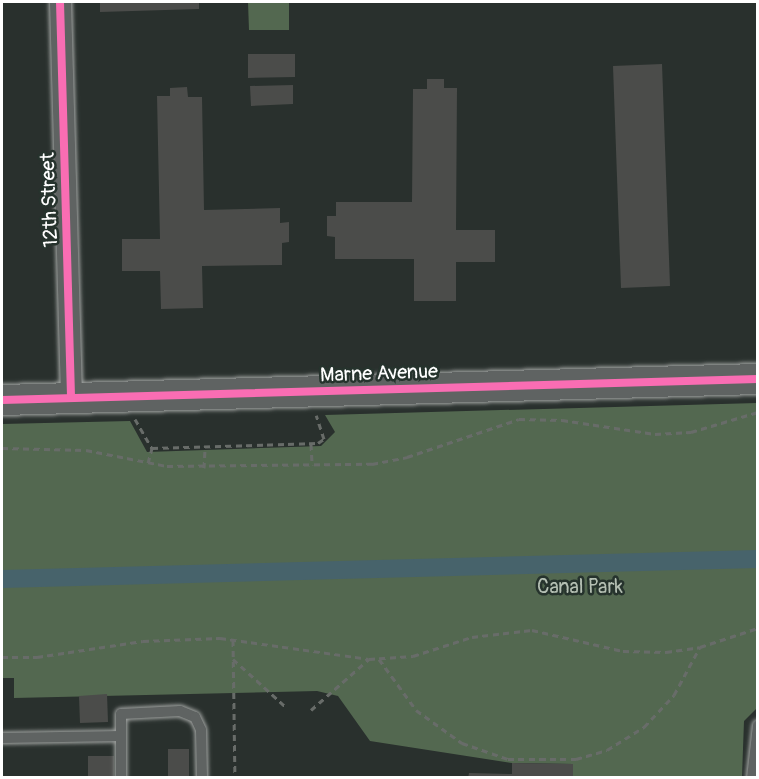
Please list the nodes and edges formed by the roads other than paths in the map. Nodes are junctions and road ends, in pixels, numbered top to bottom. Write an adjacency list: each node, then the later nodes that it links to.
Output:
1 (60, 2): 3 (street, 12th Street)
2 (758, 379): 3 (street, Marne Avenue)
3 (70, 398): 4 (street, Marne Avenue)
4 (2, 400)
5 (758, 726): 10 (lane)
6 (121, 736): 7 (lane); 8 (lane); 9 (lane)
7 (2, 738)
8 (121, 777)
9 (202, 777)
10 (752, 777)

